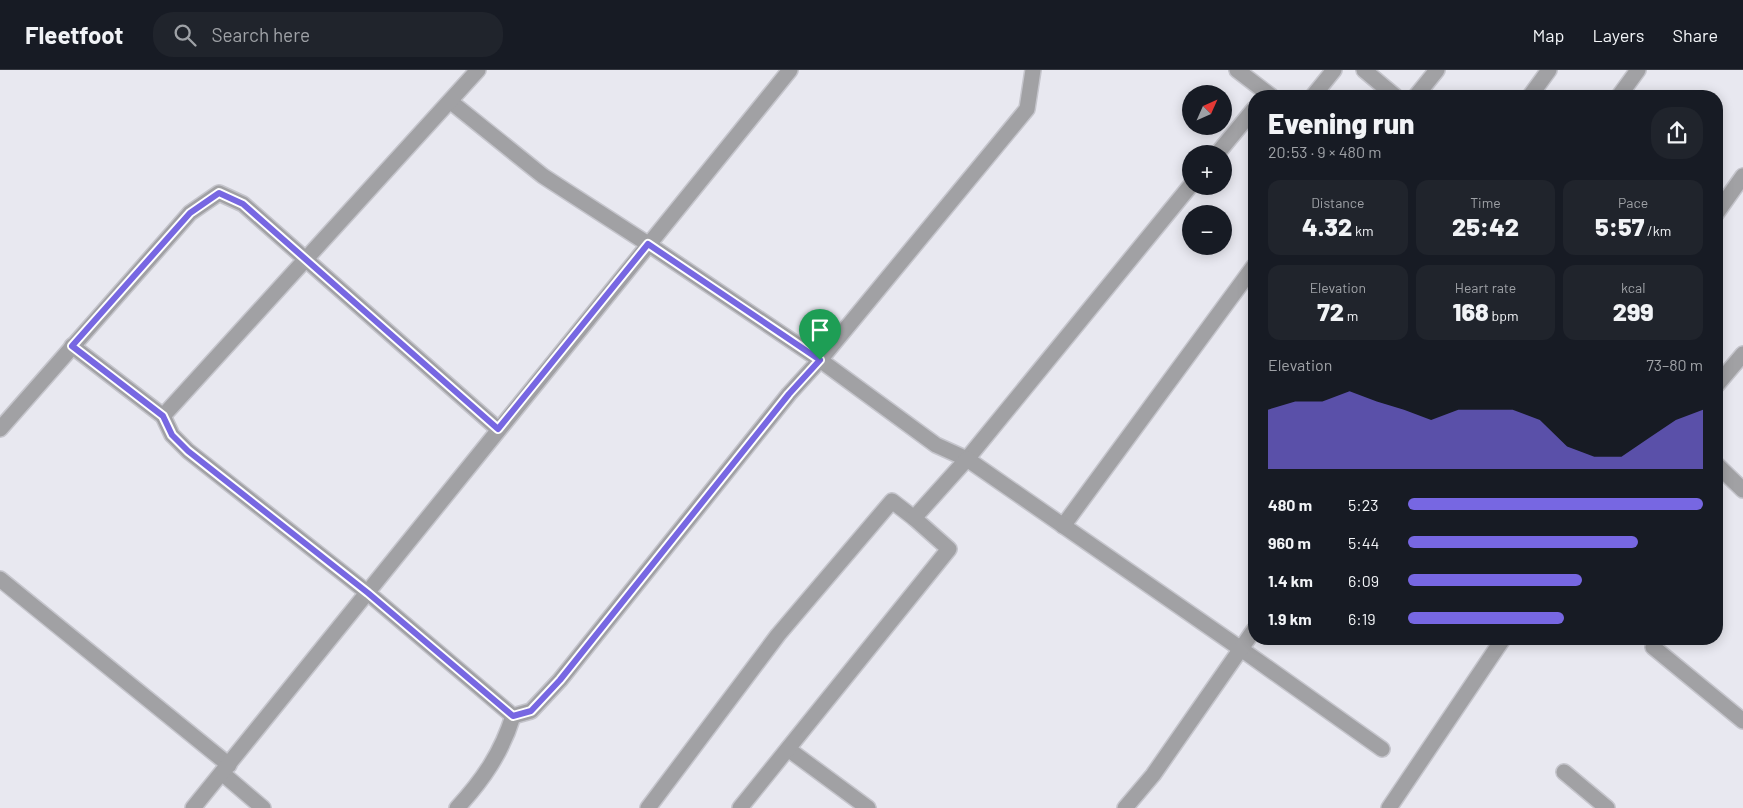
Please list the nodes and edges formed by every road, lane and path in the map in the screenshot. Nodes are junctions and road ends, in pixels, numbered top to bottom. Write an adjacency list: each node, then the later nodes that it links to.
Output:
1 (478, 70): 16 (street)
2 (790, 70): 22 (street)
3 (1033, 70): 27 (street)
4 (1236, 70): 10 (street)
5 (1334, 70): 11 (street)
6 (1364, 70): 12 (street)
7 (1436, 70): 13 (street)
8 (1549, 70): 14 (street)
9 (1638, 70): 15 (street)
10 (1261, 90)
11 (1318, 90)
12 (1388, 90)
13 (1421, 90)
14 (1534, 90)
15 (1623, 90)
16 (450, 102): 22 (street); 23 (street)
17 (1248, 115): 18 (street)
18 (1224, 145)
19 (1743, 176): 21 (street)
20 (1183, 195): 32 (street)
21 (1723, 204)
22 (648, 244): 27 (street); 31 (street)
23 (307, 260): 25 (street); 29 (street); 31 (street)
24 (1248, 274): 36 (street)
25 (72, 346): 29 (street); 30 (street)
26 (1743, 354): 28 (street)
27 (820, 360): 32 (street); 43 (street)
28 (1723, 378)
29 (163, 416): 38 (street)
30 (0, 429)
31 (498, 429): 38 (street)
32 (967, 459): 35 (street); 36 (street)
33 (1723, 471): 34 (street)
34 (1743, 490)
35 (914, 518): 45 (street); 52 (street)
36 (1063, 526): 42 (street)
37 (0, 579): 47 (street)
38 (368, 593): 43 (street); 47 (street)
39 (1248, 639): 42 (street)
40 (1499, 645): 56 (street)
41 (1653, 647): 44 (street)
42 (1241, 649): 46 (street); 55 (street)
43 (513, 716): 51 (street)
44 (1743, 720)
45 (788, 749): 53 (street); 54 (street)
46 (1382, 749)
47 (225, 769): 49 (street); 50 (street)
48 (1564, 772): 57 (street)
49 (193, 808)
50 (264, 808)
51 (457, 808)
52 (648, 808)
53 (740, 808)
54 (868, 808)
55 (1125, 808)
56 (1389, 808)
57 (1607, 808)

